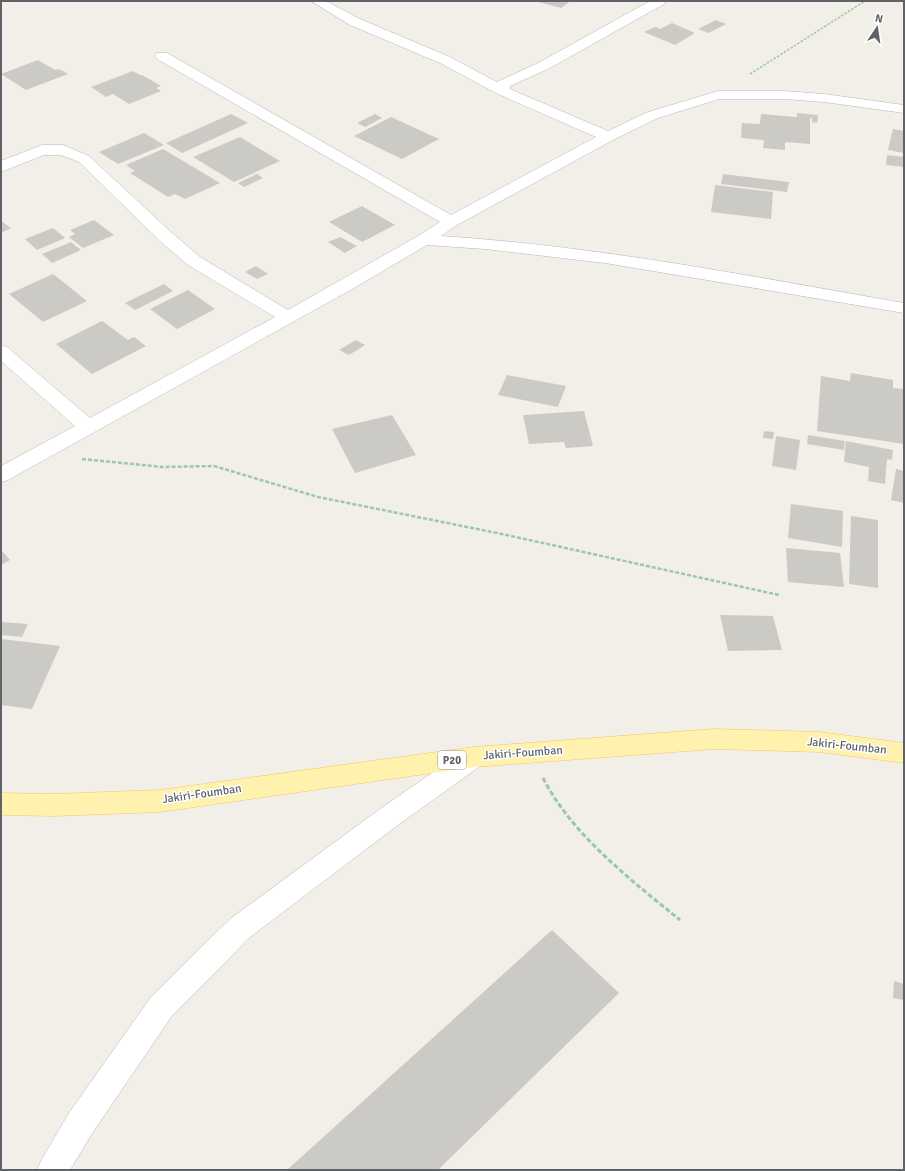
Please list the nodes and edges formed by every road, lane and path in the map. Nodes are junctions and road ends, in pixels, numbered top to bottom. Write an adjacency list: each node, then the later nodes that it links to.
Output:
1 (317, 1): 5 (street)
2 (659, 1): 5 (street)
3 (865, 1): 6 (path)
4 (162, 56): 10 (street)
5 (503, 91): 8 (street)
6 (718, 95): 7 (street); 8 (street)
7 (904, 109)
8 (608, 137): 10 (street)
9 (1, 167): 13 (street)
10 (451, 222): 11 (street)
11 (424, 240): 12 (street); 13 (street)
12 (904, 308)
13 (288, 317): 15 (street)
14 (1, 351): 15 (street)
15 (88, 426): 16 (street)
16 (39, 454): 17 (street); 18 (path)
17 (1, 475)
18 (779, 594)
19 (527, 752): 20 (main road, Jakiri-Foumban / P20); 21 (main road, Jakiri-Foumban / P20); 23 (path)
20 (904, 753)
21 (474, 757): 22 (main road, Jakiri-Foumban / P20); 24 (street)
22 (1, 804)
23 (680, 920)
24 (53, 1170)

